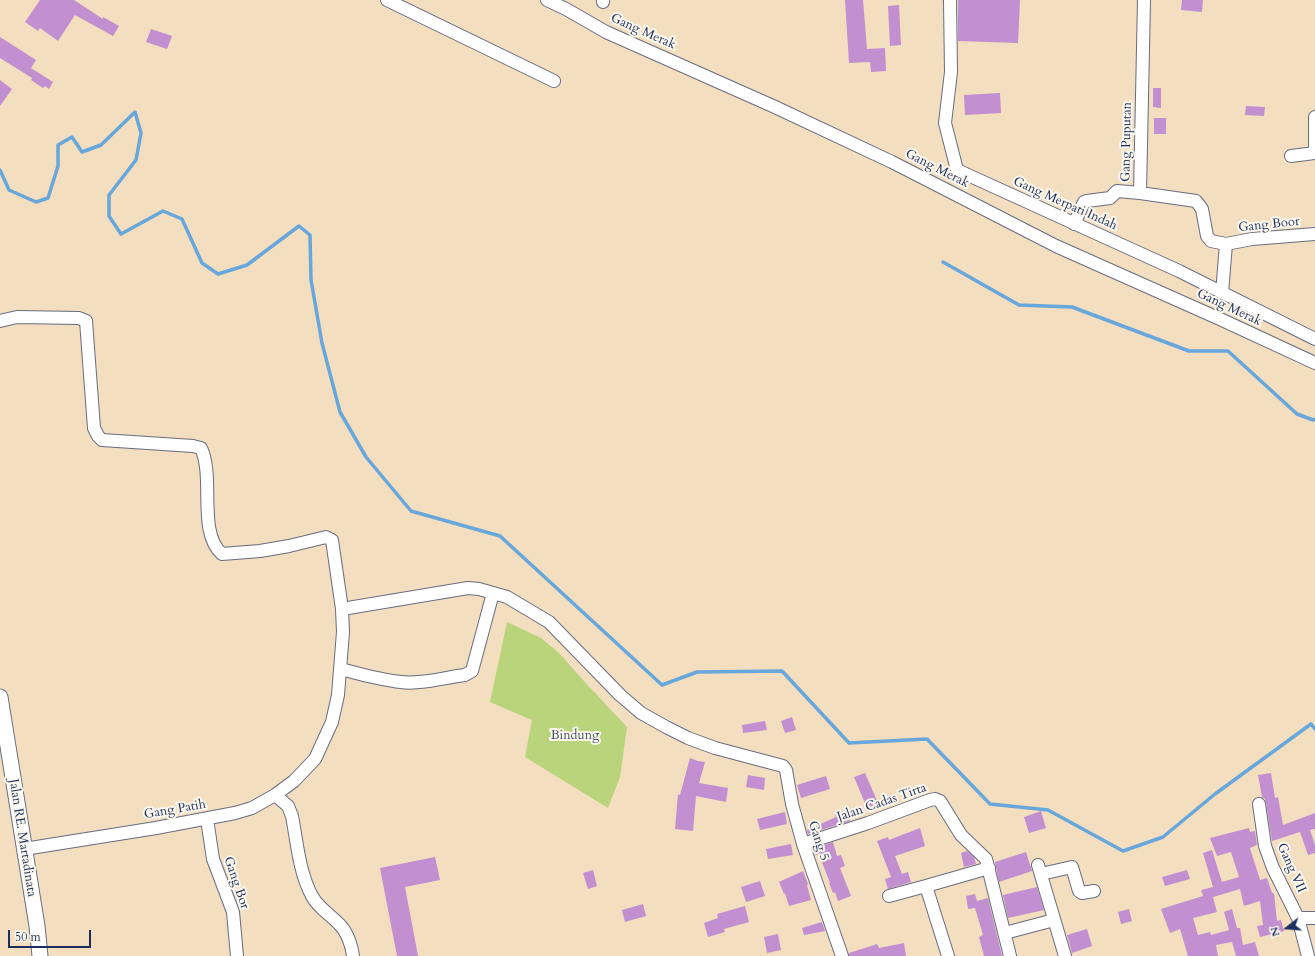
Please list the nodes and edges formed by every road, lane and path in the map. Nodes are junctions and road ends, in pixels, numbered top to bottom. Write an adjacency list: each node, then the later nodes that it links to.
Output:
1 (387, 0): 5 (street)
2 (547, 0): 16 (street, Gang Merak)
3 (950, 0): 10 (street, Gang Merpati Indah)
4 (1144, 0): 9 (street, Gang Puputan)
5 (554, 81)
6 (1315, 117): 7 (street)
7 (1315, 153): 8 (street)
8 (1291, 156)
9 (1140, 193): 10 (street); 12 (street, Gang Puputan)
10 (1074, 224): 13 (street, Gang Merpati Indah)
11 (1315, 234): 12 (street, Gang Boor)
12 (1226, 244): 13 (street)
13 (1222, 293): 15 (street, Gang Merpati Indah)
14 (0, 321): 18 (street, Gang Patih)
15 (1315, 338)
16 (1315, 363)
17 (493, 593): 18 (street); 19 (street); 24 (street, Gang 5)
18 (342, 609): 19 (street, Gang Patih)
19 (340, 669): 21 (street, Gang Patih)
20 (0, 697): 25 (main road, Jalan RE. Martadinata)
21 (275, 795): 23 (street, Gang Patih); 36 (street)
22 (1259, 804): 30 (street, Gang VII)
23 (207, 819): 25 (street, Gang Patih); 35 (street, Gang Bor)
24 (803, 844): 26 (street, Jalan Cadas Tirta); 37 (street, Gang 5)
25 (24, 849): 34 (main road, Jalan RE. Martadinata)
26 (988, 868): 27 (street); 33 (street, Jalan Cadas Tirta)
27 (926, 886): 29 (street); 38 (street)
28 (1094, 891): 32 (street)
29 (889, 896)
30 (1298, 918): 31 (street); 41 (street, Gang VII)
31 (1315, 918)
32 (1054, 920): 33 (street); 40 (street)
33 (1005, 933): 39 (street, Jalan Cadas Tirta)
34 (40, 956)
35 (237, 956)
36 (353, 956)
37 (842, 956)
38 (948, 956)
39 (1010, 956)
40 (1064, 956)
41 (1308, 956)

